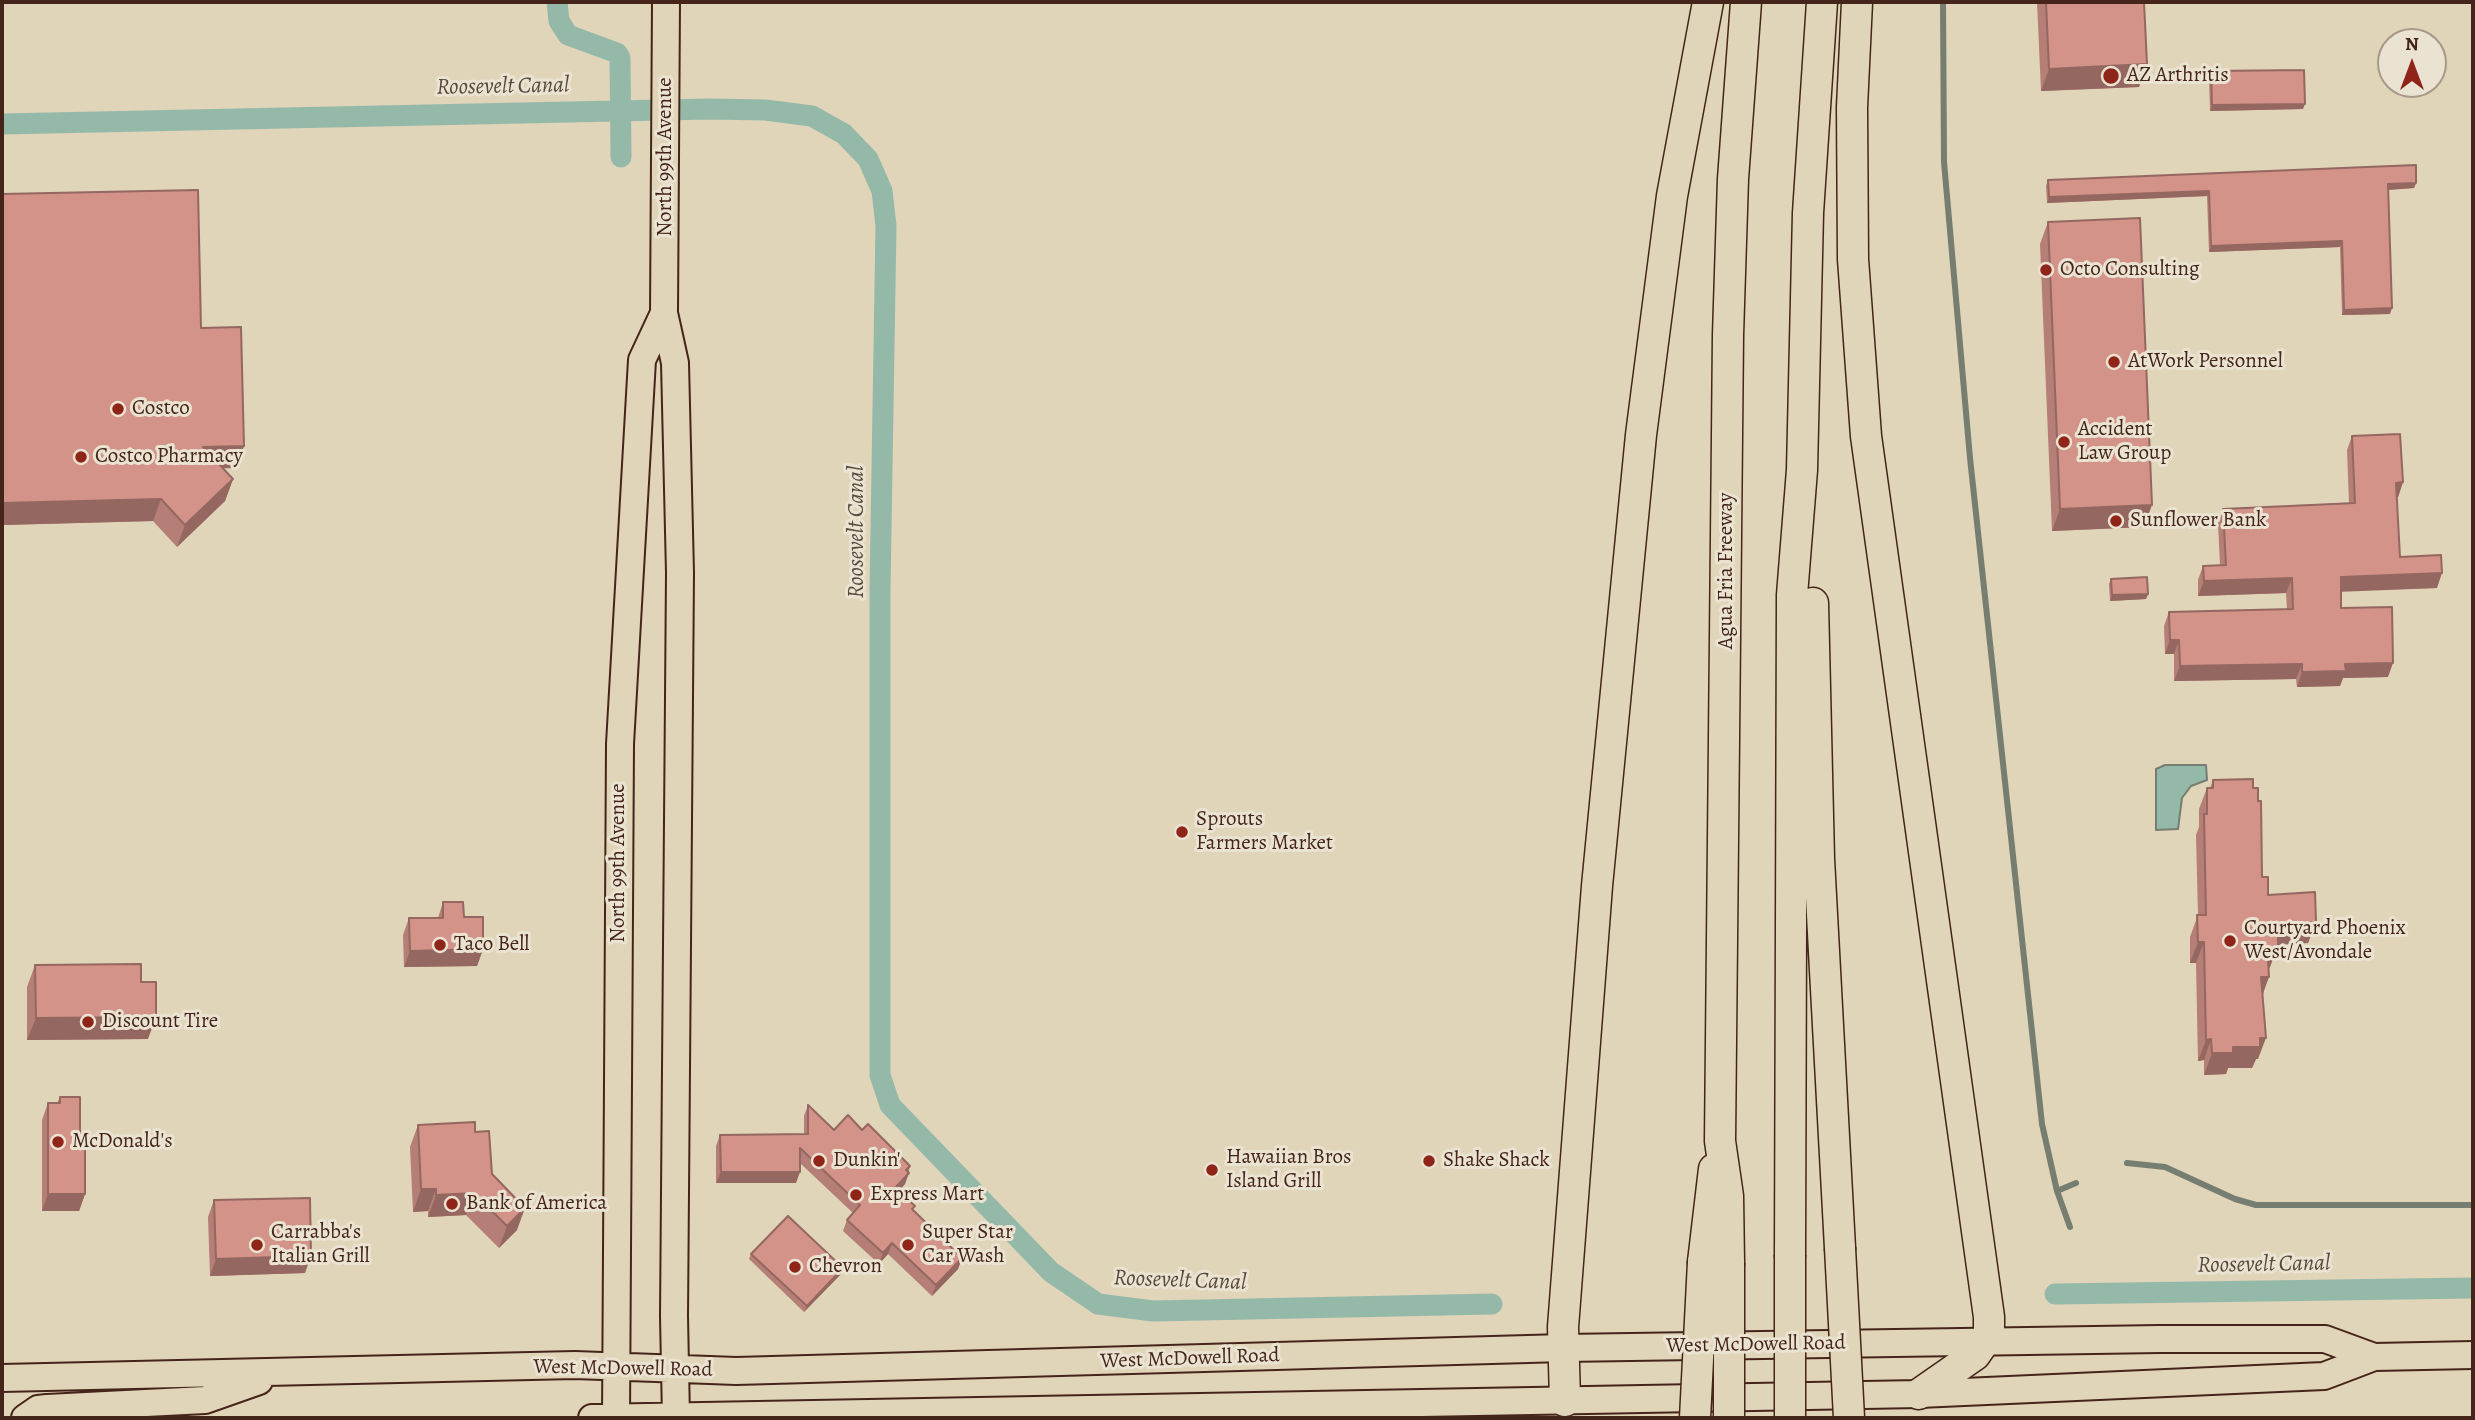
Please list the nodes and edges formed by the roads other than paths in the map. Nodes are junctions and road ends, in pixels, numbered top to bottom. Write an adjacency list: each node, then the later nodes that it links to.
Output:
1 (666, 2): 6 (main road, North 99th Avenue)
2 (1708, 2): 10 (highway)
3 (1746, 2): 8 (highway, Agua Fria Freeway)
4 (1822, 2): 7 (highway)
5 (1857, 2): 9 (highway)
6 (664, 313): 13 (main road, North 99th Avenue); 14 (main road, North 99th Avenue)
7 (1802, 470): 25 (highway, bridge); 26 (highway, bridge)
8 (1716, 1263): 23 (highway, bridge); 24 (highway, bridge)
9 (1986, 1341): 10 (main road, West McDowell Road); 12 (main road, West McDowell Road); 17 (highway)
10 (1564, 1348): 14 (main road, West McDowell Road); 18 (highway)
11 (2473, 1355): 12 (main road, West McDowell Road)
12 (2374, 1357): 17 (main road, West McDowell Road)
13 (615, 1367): 14 (main road, West McDowell Road); 15 (main road, West McDowell Road); 22 (main road, North 99th Avenue)
14 (675, 1370): 19 (main road, North 99th Avenue)
15 (284, 1373): 16 (main road, West McDowell Road); 20 (main road)
16 (4, 1383)
17 (1919, 1394): 18 (main road, West McDowell Road)
18 (1565, 1401): 19 (main road, West McDowell Road)
19 (676, 1417): 22 (main road, West McDowell Road)
20 (25, 1418)
21 (592, 1418): 22 (main road, West McDowell Road)
22 (616, 1418)
23 (1695, 1418)
24 (1729, 1418)
25 (1790, 1418)
26 (1849, 1418)

